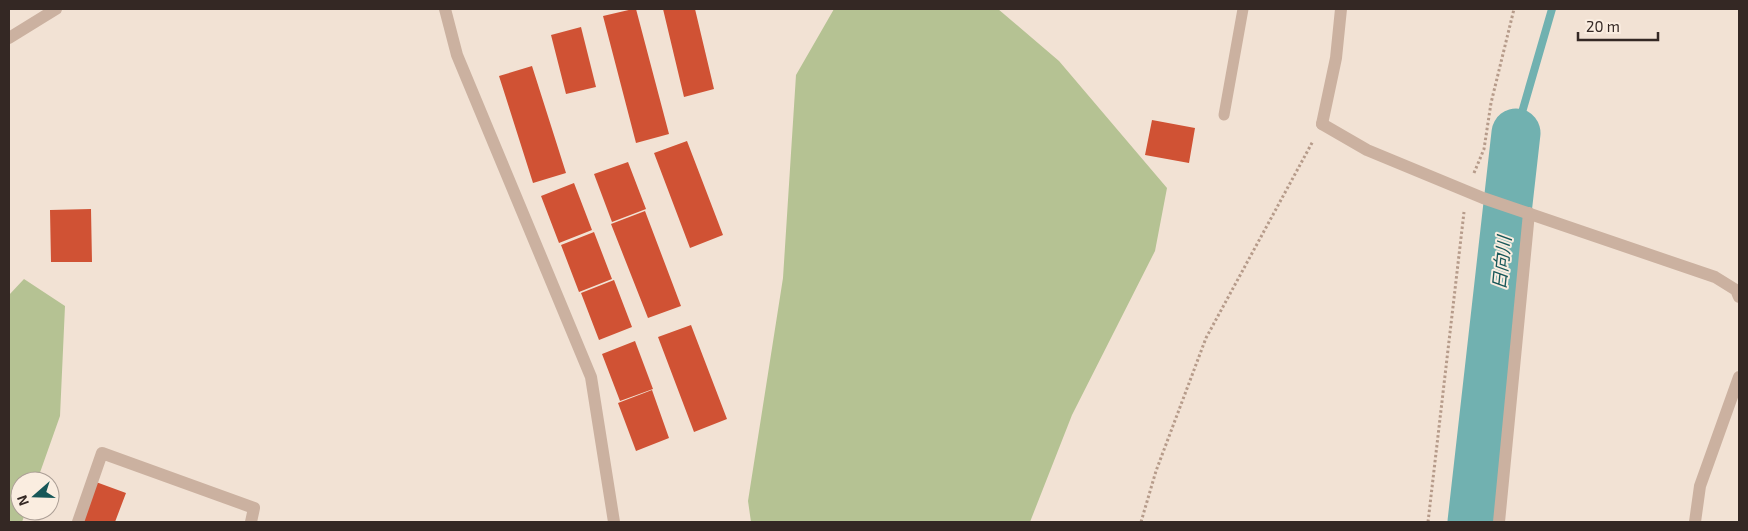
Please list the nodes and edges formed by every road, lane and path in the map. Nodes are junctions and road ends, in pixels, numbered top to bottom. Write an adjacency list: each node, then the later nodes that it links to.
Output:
1 (56, 9): 6 (street)
2 (445, 9): 15 (street)
3 (1243, 9): 7 (lane)
4 (1341, 9): 8 (street)
5 (1514, 9): 9 (path)
6 (9, 38)
7 (1224, 115)
8 (1322, 124): 9 (street); 16 (path)
9 (1466, 190): 10 (street); 17 (path)
10 (1529, 213): 11 (street); 18 (street)
11 (1739, 296)
12 (1739, 377): 19 (street)
13 (78, 522): 14 (street)
14 (250, 522)
15 (614, 522)
16 (1141, 522)
17 (1428, 522)
18 (1499, 522)
19 (1695, 522)

